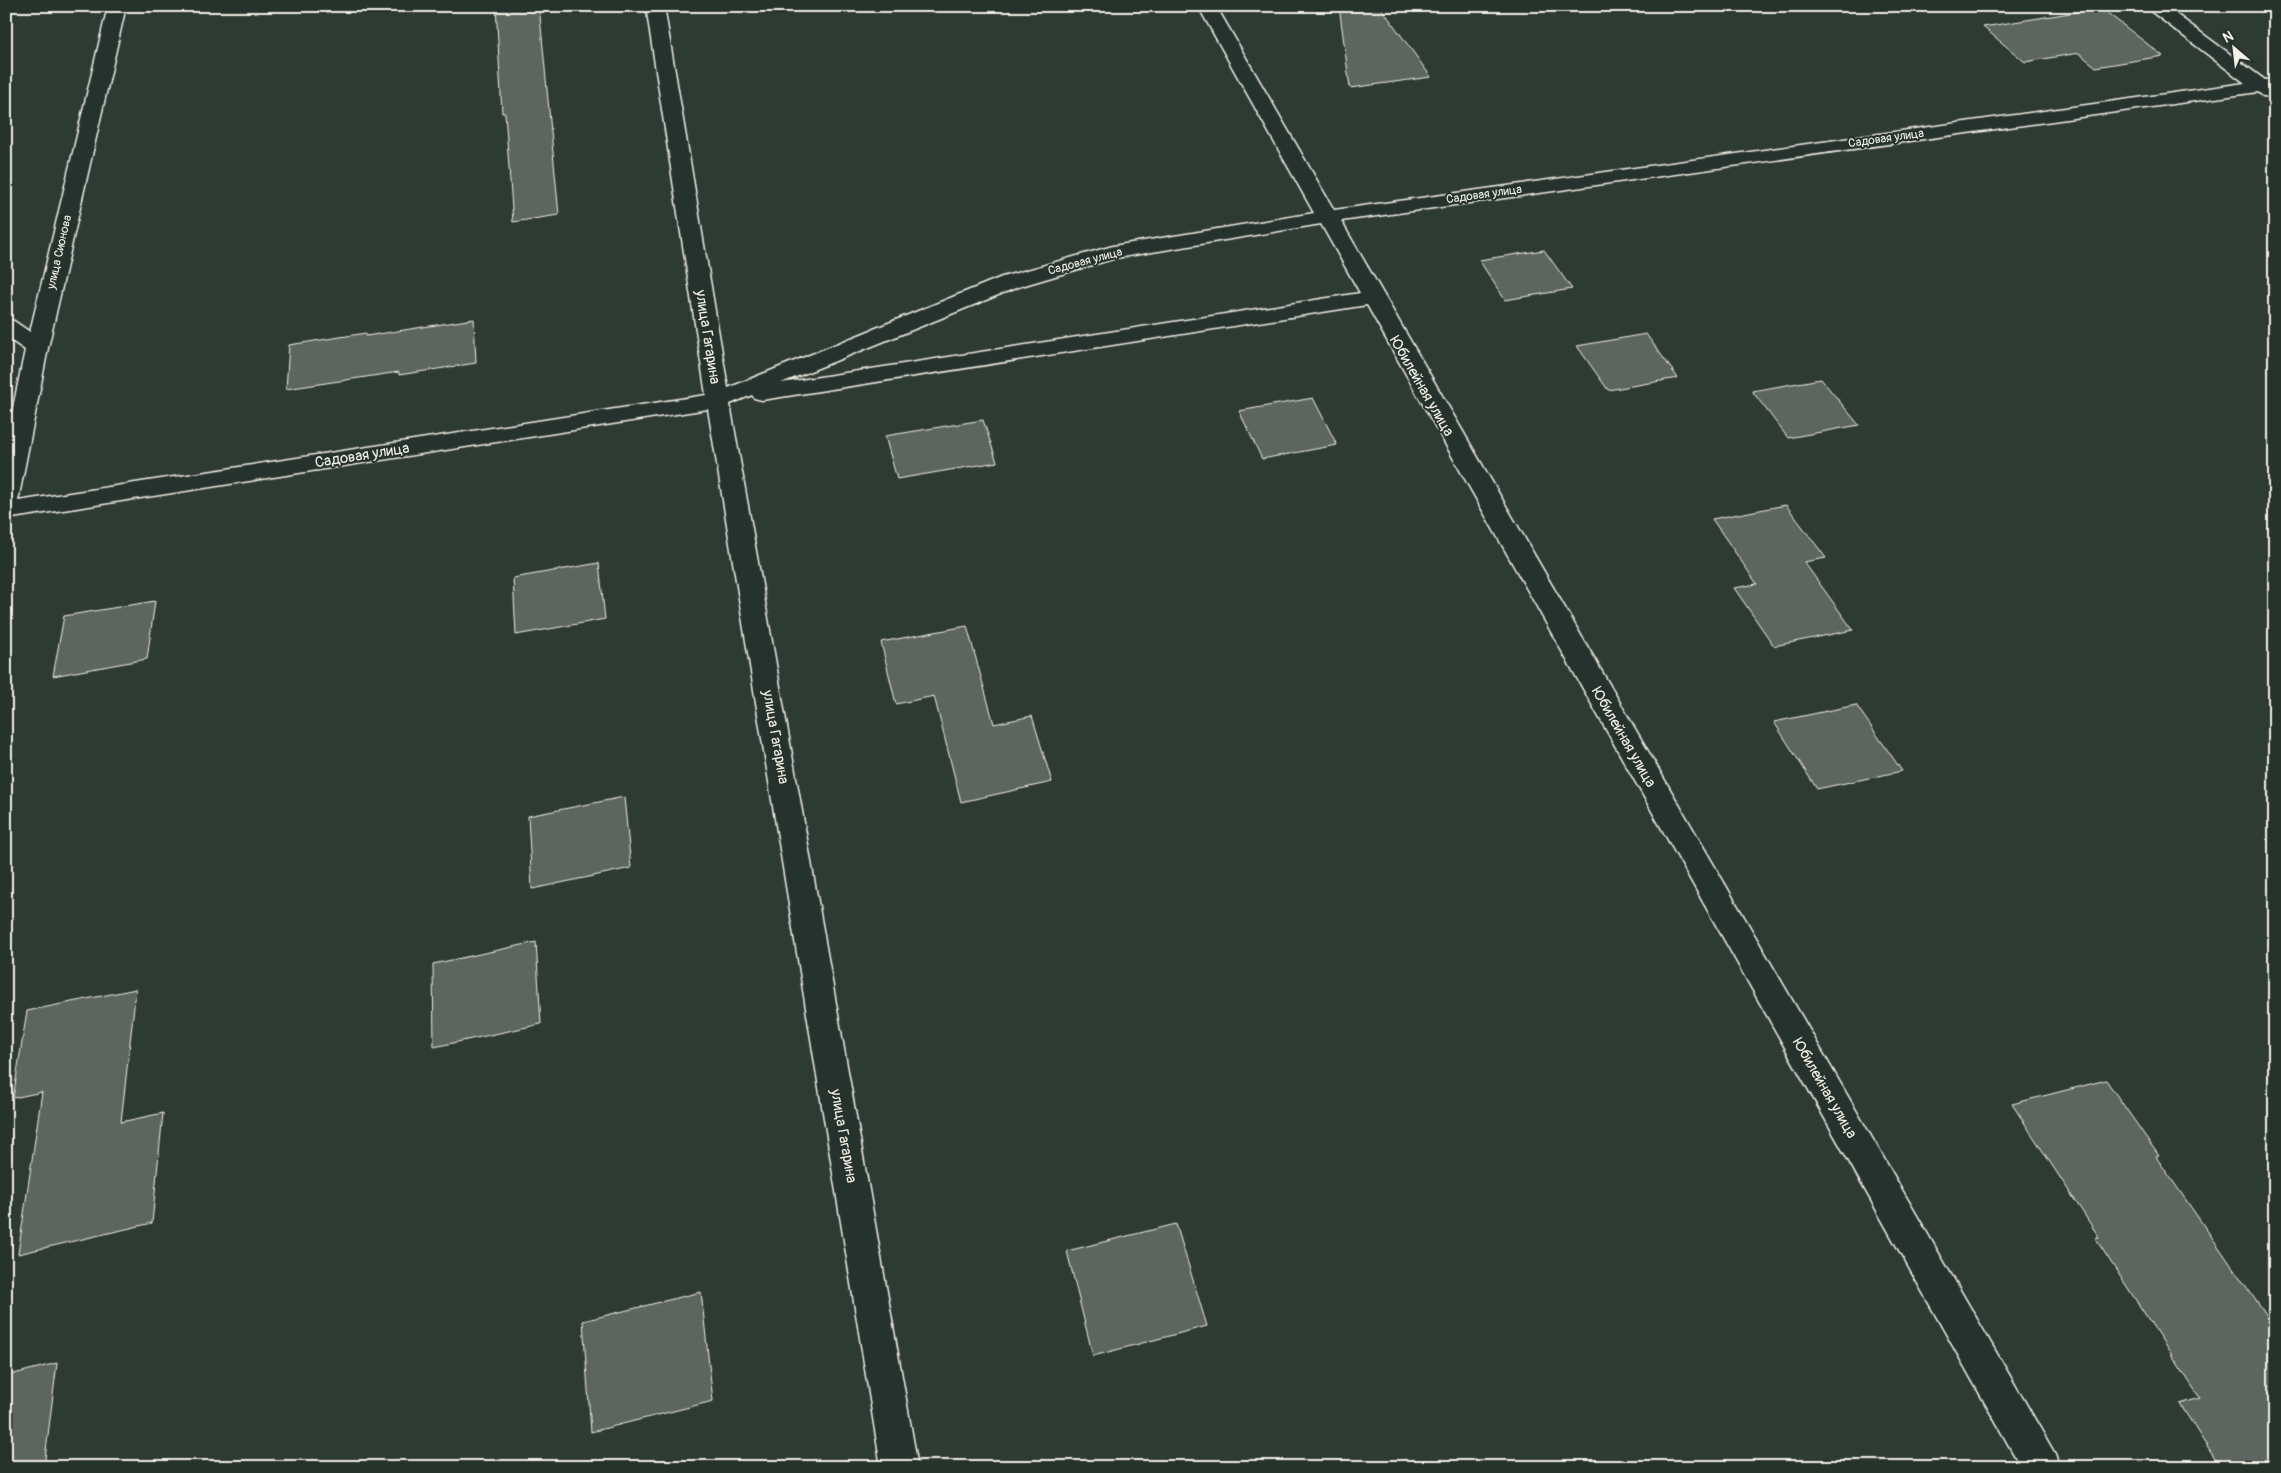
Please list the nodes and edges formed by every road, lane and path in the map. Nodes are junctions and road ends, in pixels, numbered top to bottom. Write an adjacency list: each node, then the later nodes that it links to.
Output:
1 (116, 6): 9 (street, улица Сионова)
2 (655, 6): 10 (street, улица Гагарина)
3 (1207, 6): 6 (street, Юбилейная улица)
4 (2153, 6): 5 (street)
5 (2270, 89): 6 (street, Садовая улица)
6 (1326, 217): 7 (street, Юбилейная улица); 10 (street, Садовая улица)
7 (1372, 298): 10 (street, Садовая улица); 14 (street, Юбилейная улица)
8 (6, 326): 9 (street)
9 (37, 348): 11 (street, улица Сионова)
10 (718, 400): 12 (street, Садовая улица); 13 (street, улица Гагарина)
11 (6, 500)
12 (6, 511)
13 (900, 1467)
14 (2042, 1467)

